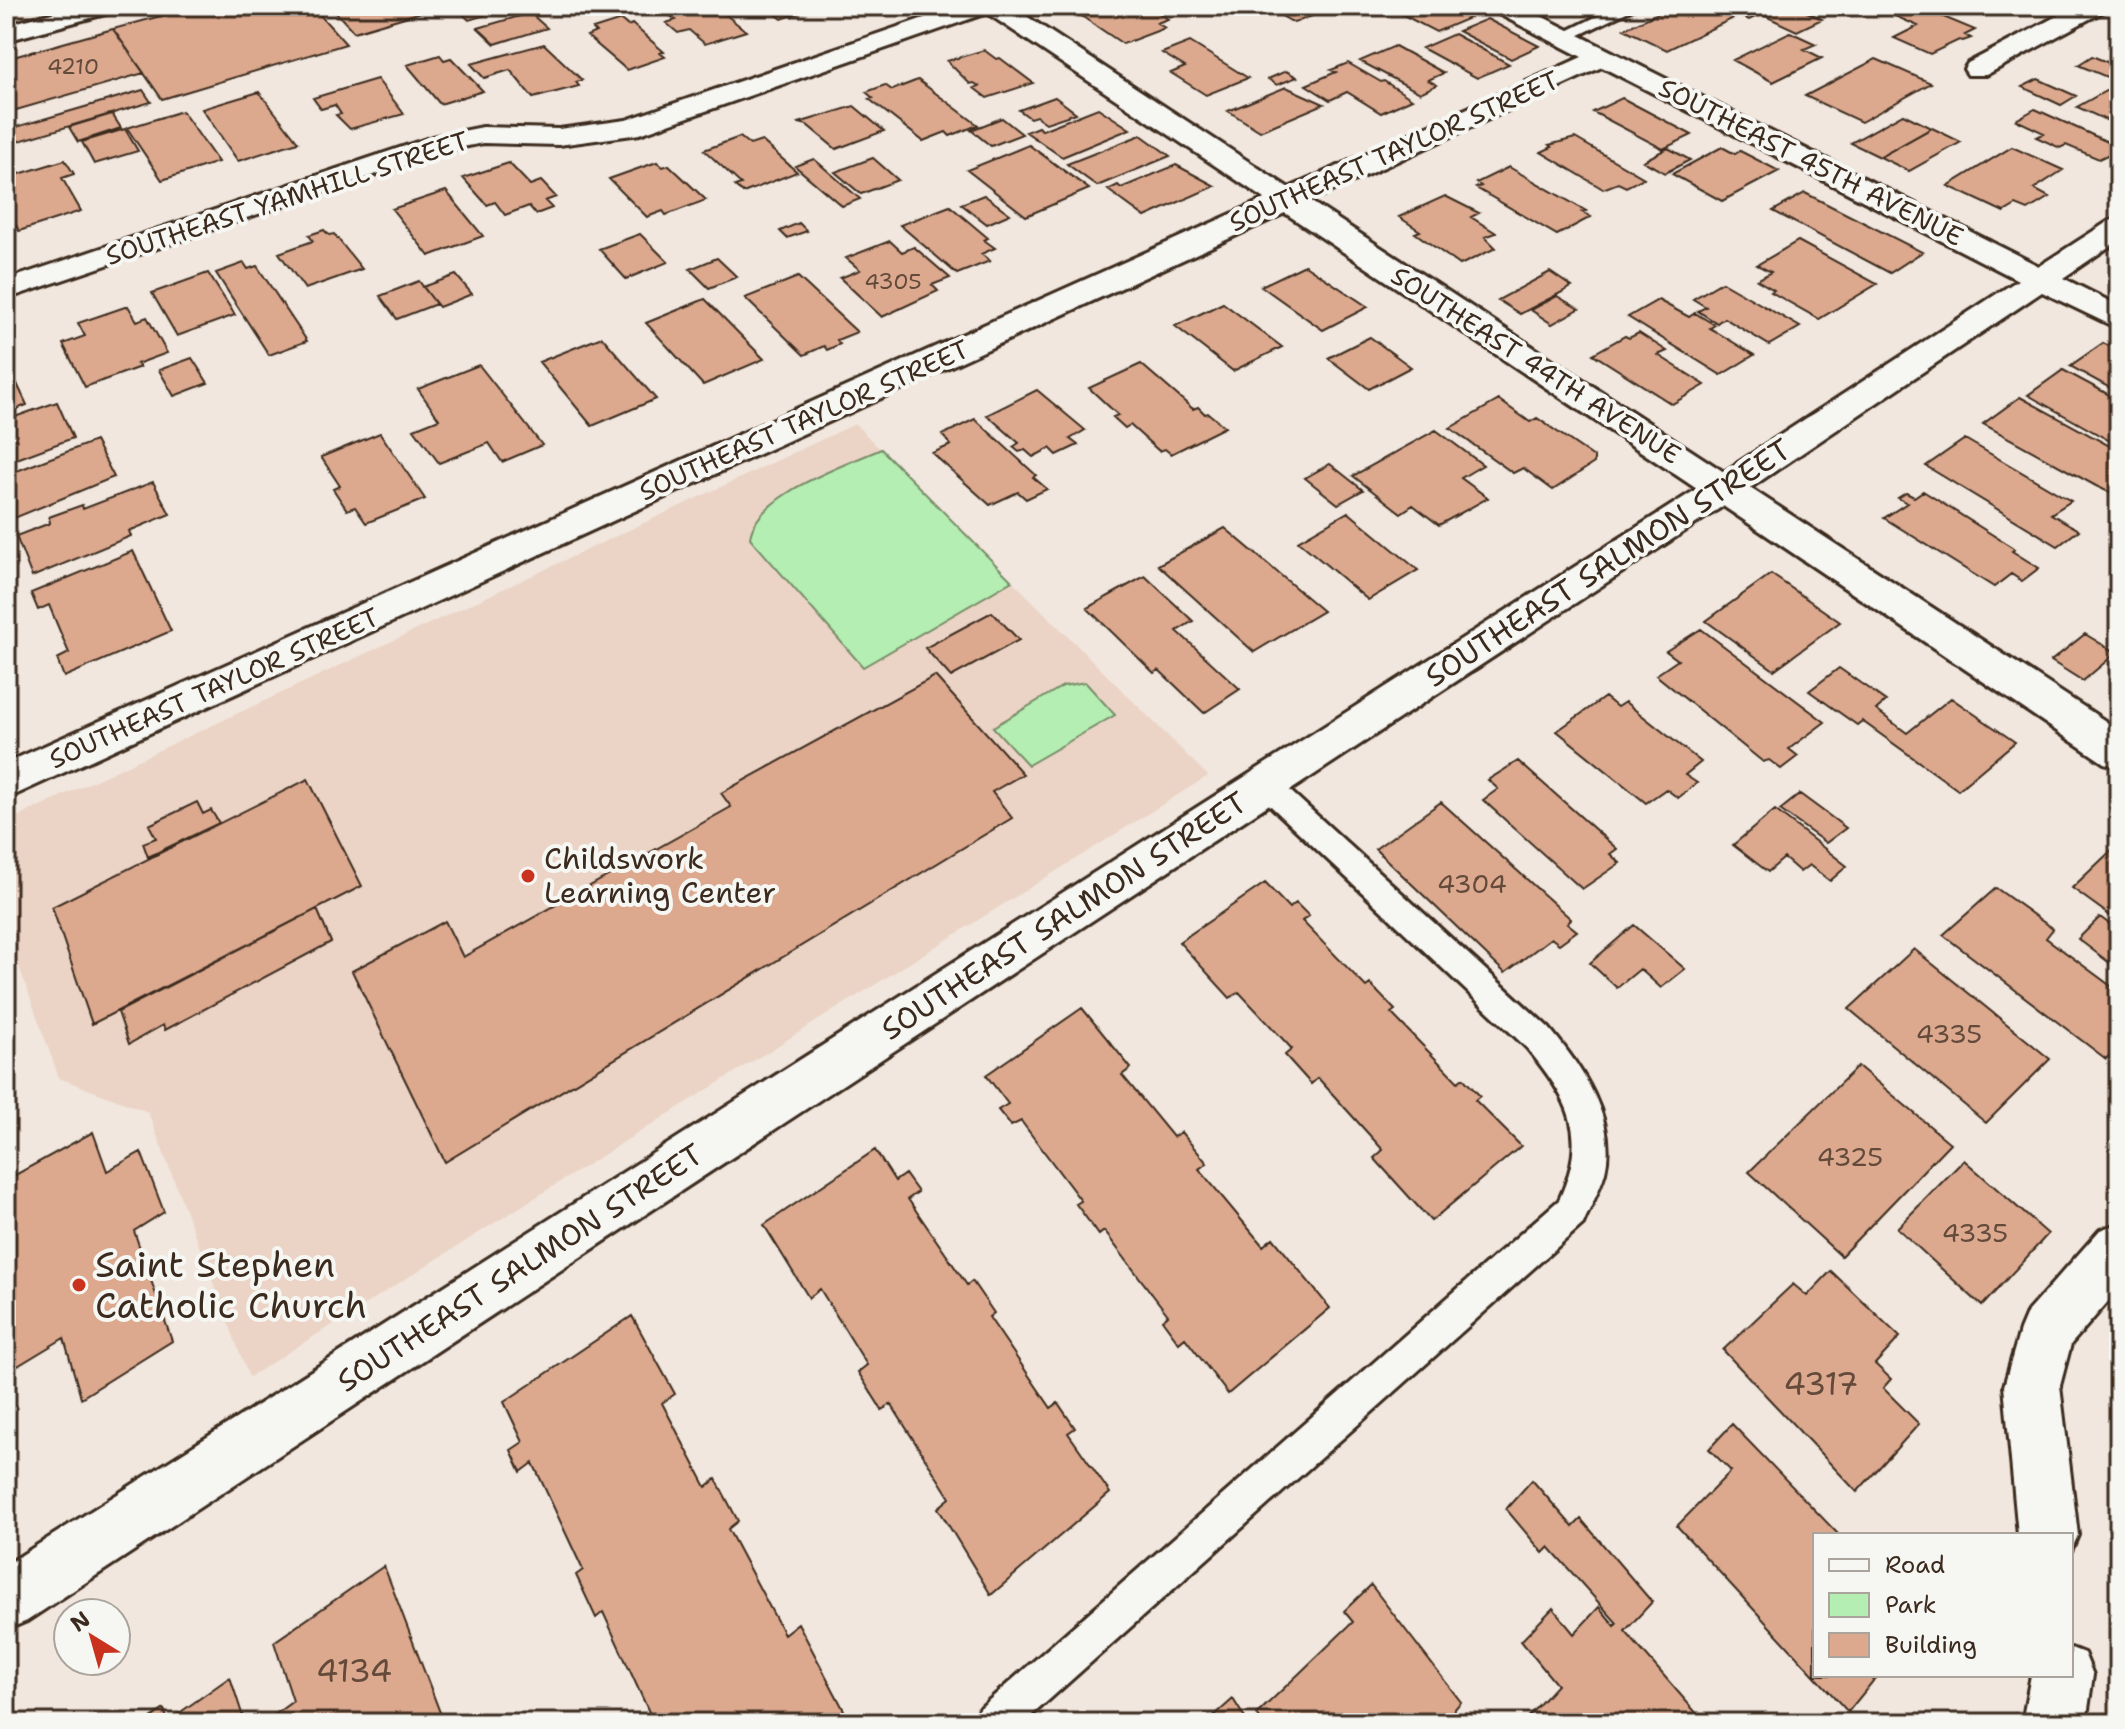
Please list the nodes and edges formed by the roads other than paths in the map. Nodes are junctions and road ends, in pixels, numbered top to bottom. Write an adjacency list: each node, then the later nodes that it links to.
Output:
1 (107, 6): 7 (street)
2 (983, 6): 14 (street, SOUTHEAST YAMHILL STREET)
3 (994, 6): 11 (street, SOUTHEAST 44TH AVENUE)
4 (1502, 6): 8 (street, SOUTHEAST 45TH AVENUE)
5 (1631, 6): 8 (lane)
6 (2095, 13): 10 (street)
7 (6, 33)
8 (1563, 37): 9 (street, SOUTHEAST 45TH AVENUE)
9 (1603, 57): 11 (street, SOUTHEAST TAYLOR STREET); 13 (street, SOUTHEAST 45TH AVENUE)
10 (1977, 69)
11 (1286, 201): 16 (street, SOUTHEAST 44TH AVENUE); 18 (street, SOUTHEAST TAYLOR STREET)
12 (2119, 227): 13 (street, SOUTHEAST SALMON STREET)
13 (2041, 279): 15 (street, SOUTHEAST 45TH AVENUE); 16 (street, SOUTHEAST SALMON STREET)
14 (6, 290)
15 (2119, 319)
16 (1724, 488): 17 (street, SOUTHEAST 44TH AVENUE); 19 (street, SOUTHEAST SALMON STREET)
17 (2119, 751)
18 (6, 782)
19 (1266, 785): 22 (street, SOUTHEAST SALMON STREET); 24 (lane)
20 (2119, 1249): 21 (street)
21 (2048, 1533)
22 (6, 1600)
23 (2062, 1677): 25 (street)
24 (993, 1723)
25 (2054, 1723)

